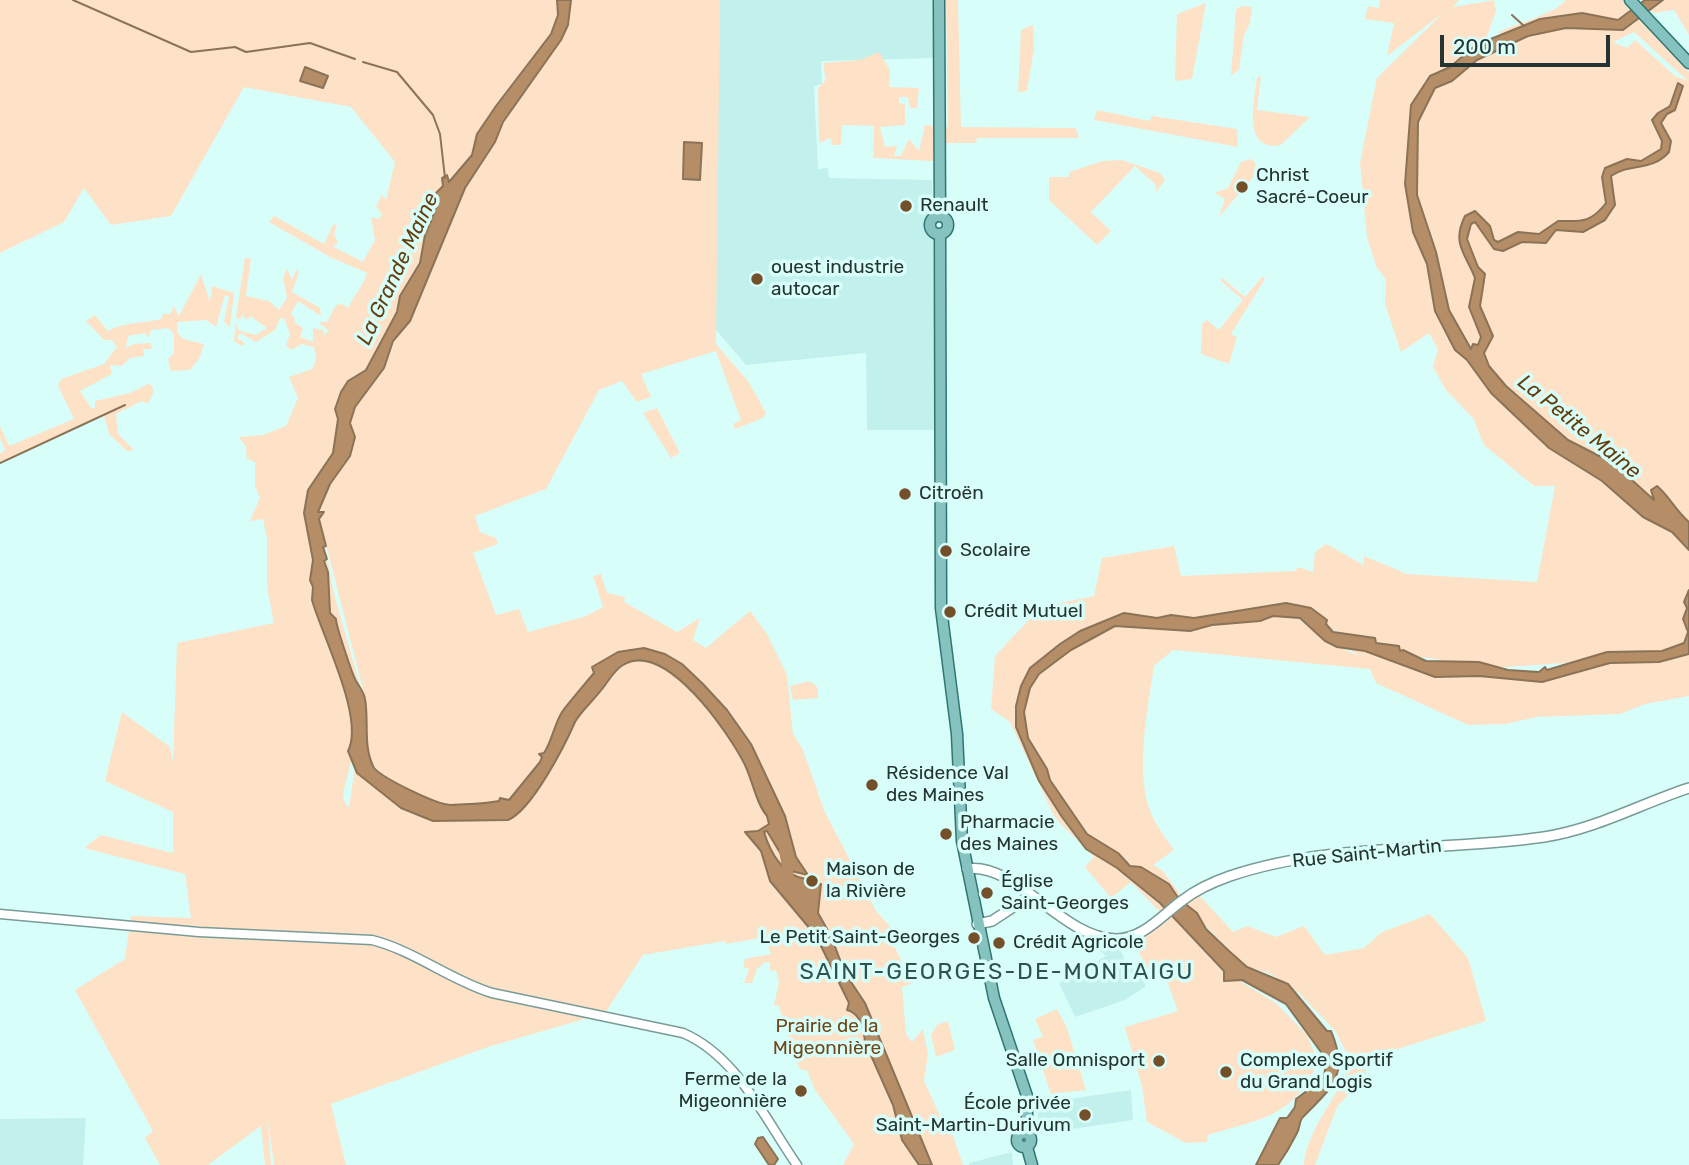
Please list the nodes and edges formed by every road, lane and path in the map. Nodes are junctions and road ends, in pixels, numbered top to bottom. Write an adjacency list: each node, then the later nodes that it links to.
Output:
1 (939, 0): 5 (main road)
2 (1630, 0): 3 (main road)
3 (1689, 63)
4 (1689, 788): 6 (main road, Rue Saint-Martin)
5 (967, 869): 6 (main road); 8 (main road)
6 (1030, 897): 8 (main road)
7 (0, 914): 9 (street)
8 (978, 924): 10 (main road)
9 (797, 1165)
10 (1032, 1165)

